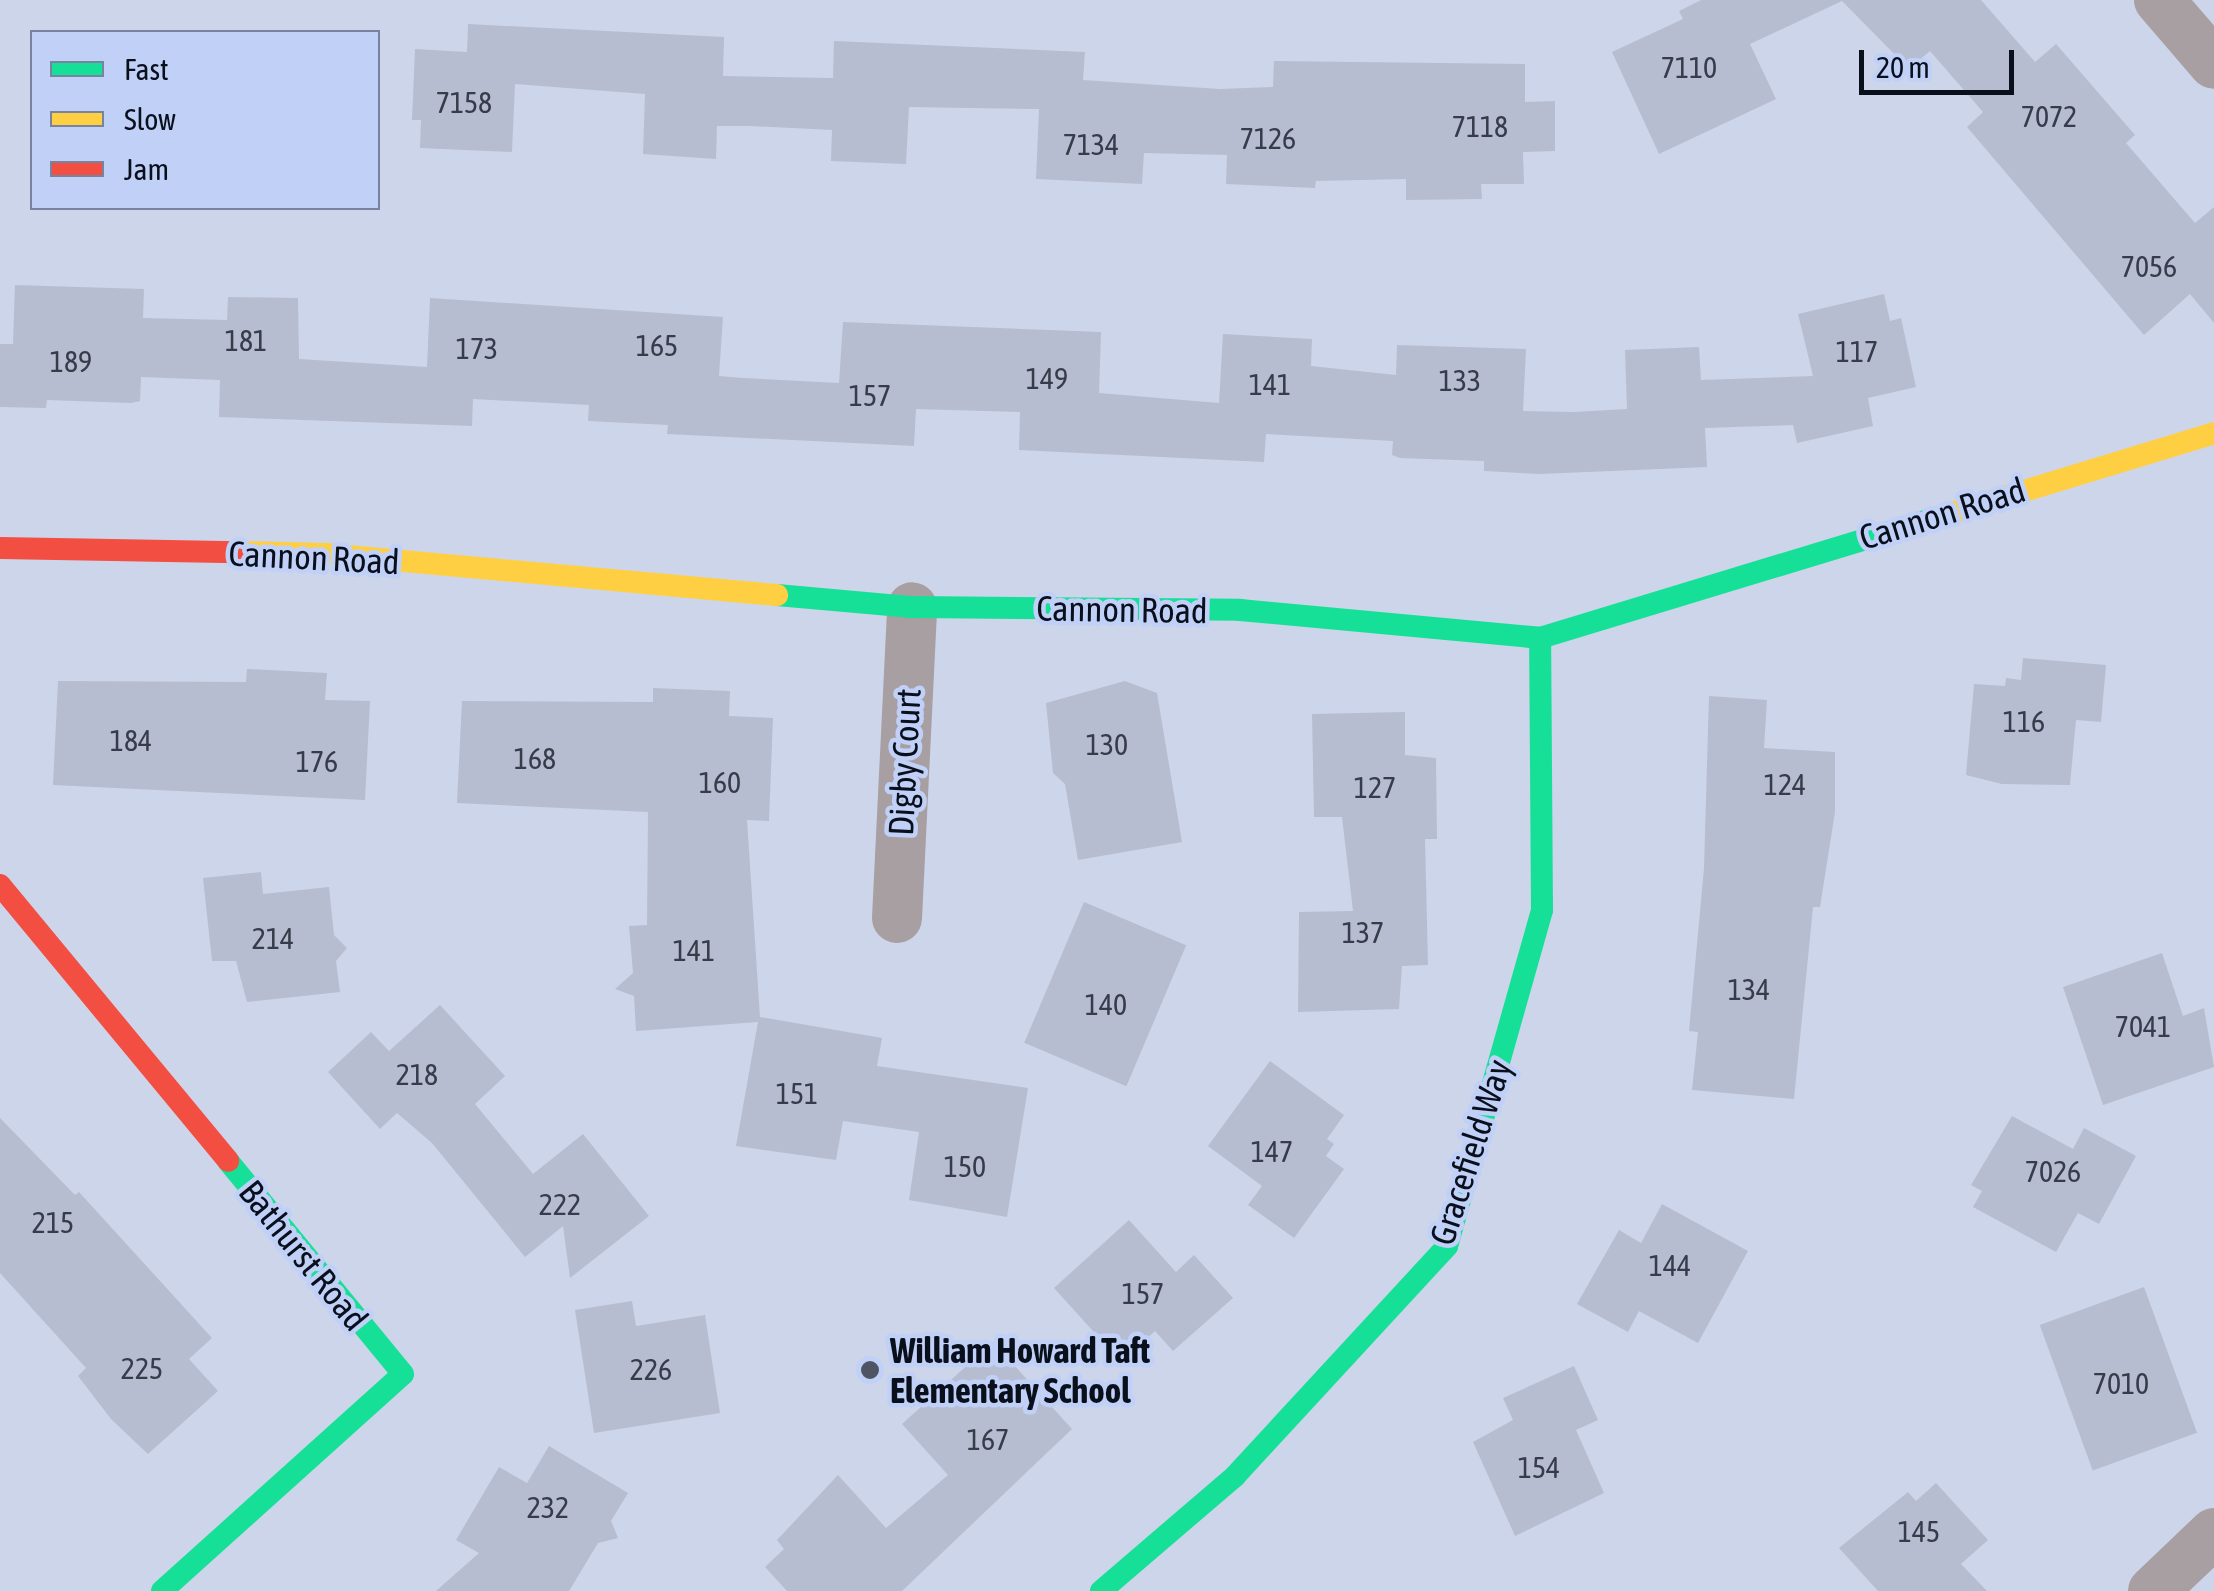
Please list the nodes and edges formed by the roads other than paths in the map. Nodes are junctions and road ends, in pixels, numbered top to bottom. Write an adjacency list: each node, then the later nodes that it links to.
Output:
1 (2159, 0): 2 (street)
2 (2214, 64)
3 (2214, 432): 6 (street, Cannon Road)
4 (0, 548): 5 (street, Cannon Road)
5 (912, 607): 6 (street, Cannon Road); 8 (street, Digby Court)
6 (1540, 638): 11 (street, Gracefield Way)
7 (0, 885): 10 (street, Bathurst Road)
8 (897, 918)
9 (2214, 1533): 12 (street)
10 (162, 1591)
11 (1102, 1591)
12 (2153, 1591)

